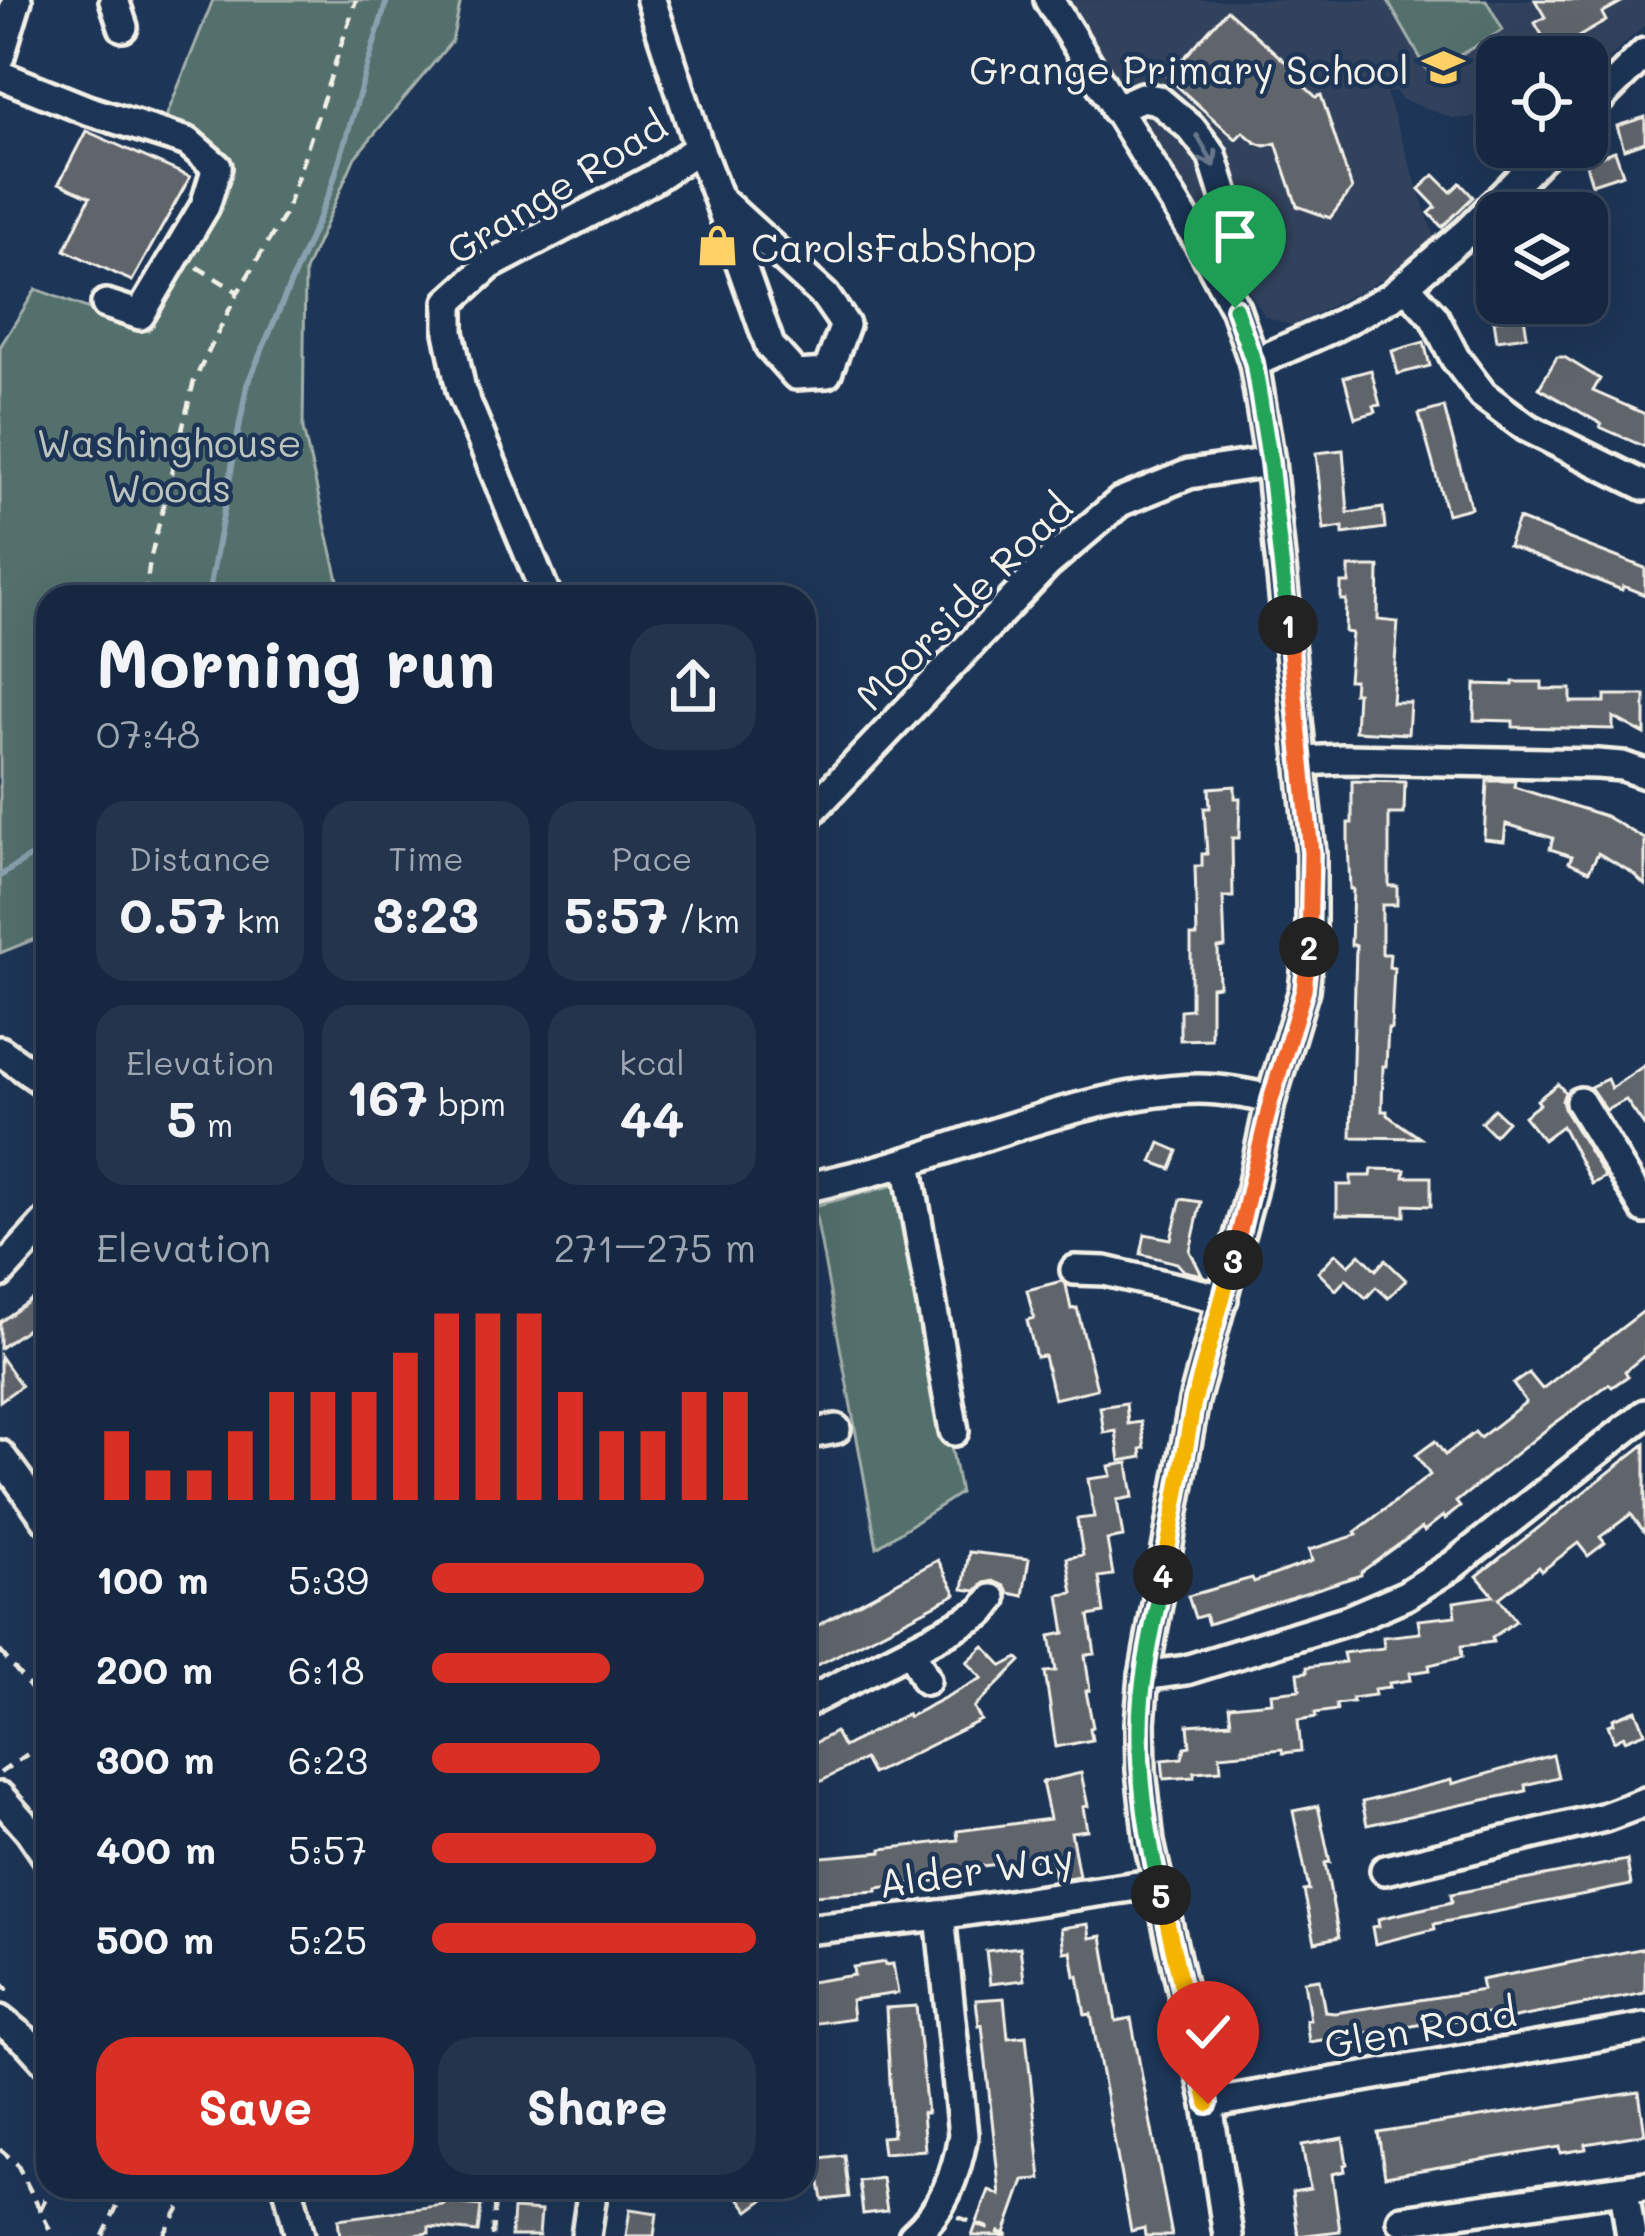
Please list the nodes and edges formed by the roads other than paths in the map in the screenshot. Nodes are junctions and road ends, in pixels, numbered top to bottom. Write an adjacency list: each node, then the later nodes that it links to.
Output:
1 (17, 0): 4 (street)
2 (651, 0): 9 (street, Grange Road)
3 (1049, 0): 8 (street)
4 (2, 39)
5 (1645, 53): 7 (street)
6 (0, 75): 14 (street)
7 (1608, 90)
8 (1115, 109): 12 (street); 12 (street, one-way to 12)
9 (699, 148): 11 (street); 18 (street, Grange Road)
10 (1530, 168): 13 (street)
11 (718, 198): 11 (street)
12 (1205, 252): 15 (street)
13 (1405, 285): 15 (street); 17 (street)
14 (106, 304)
15 (1254, 363): 16 (street)
16 (1270, 462): 19 (street); 21 (street, Moorside Road)
17 (1645, 486)
18 (542, 585)
19 (1304, 761): 20 (street); 24 (street)
20 (1645, 774)
21 (816, 806)
22 (0, 1051): 23 (street)
23 (36, 1076)
24 (1271, 1100): 26 (street); 32 (street)
25 (1580, 1102): 28 (street)
26 (907, 1162): 27 (street); 35 (street)
27 (816, 1185)
28 (1645, 1209)
29 (36, 1235): 31 (street)
30 (1075, 1270): 32 (street)
31 (0, 1273)
32 (1223, 1299): 41 (street)
33 (1645, 1414): 41 (street)
34 (836, 1429): 36 (street)
35 (955, 1431)
36 (816, 1433)
37 (0, 1455): 38 (street)
38 (36, 1504)
39 (992, 1599): 40 (street)
40 (910, 1650): 42 (street); 43 (street)
41 (1144, 1676): 48 (street)
42 (926, 1680)
43 (816, 1698)
44 (0, 1797): 46 (street)
45 (1645, 1802): 47 (street)
46 (36, 1840)
47 (1385, 1870)
48 (1158, 1883): 49 (street, Alder Way); 54 (street)
49 (940, 1915): 50 (street, Alder Way); 61 (street)
50 (816, 1929)
51 (0, 2020): 53 (street)
52 (1645, 2028): 54 (street, Glen Road)
53 (36, 2051)
54 (1208, 2104): 62 (street)
55 (1635, 2188): 58 (street); 63 (street)
56 (291, 2199): 59 (street)
57 (592, 2199): 60 (street)
58 (1402, 2220)
59 (300, 2236)
60 (586, 2236)
61 (913, 2236)
62 (1228, 2236)
63 (1631, 2236)

